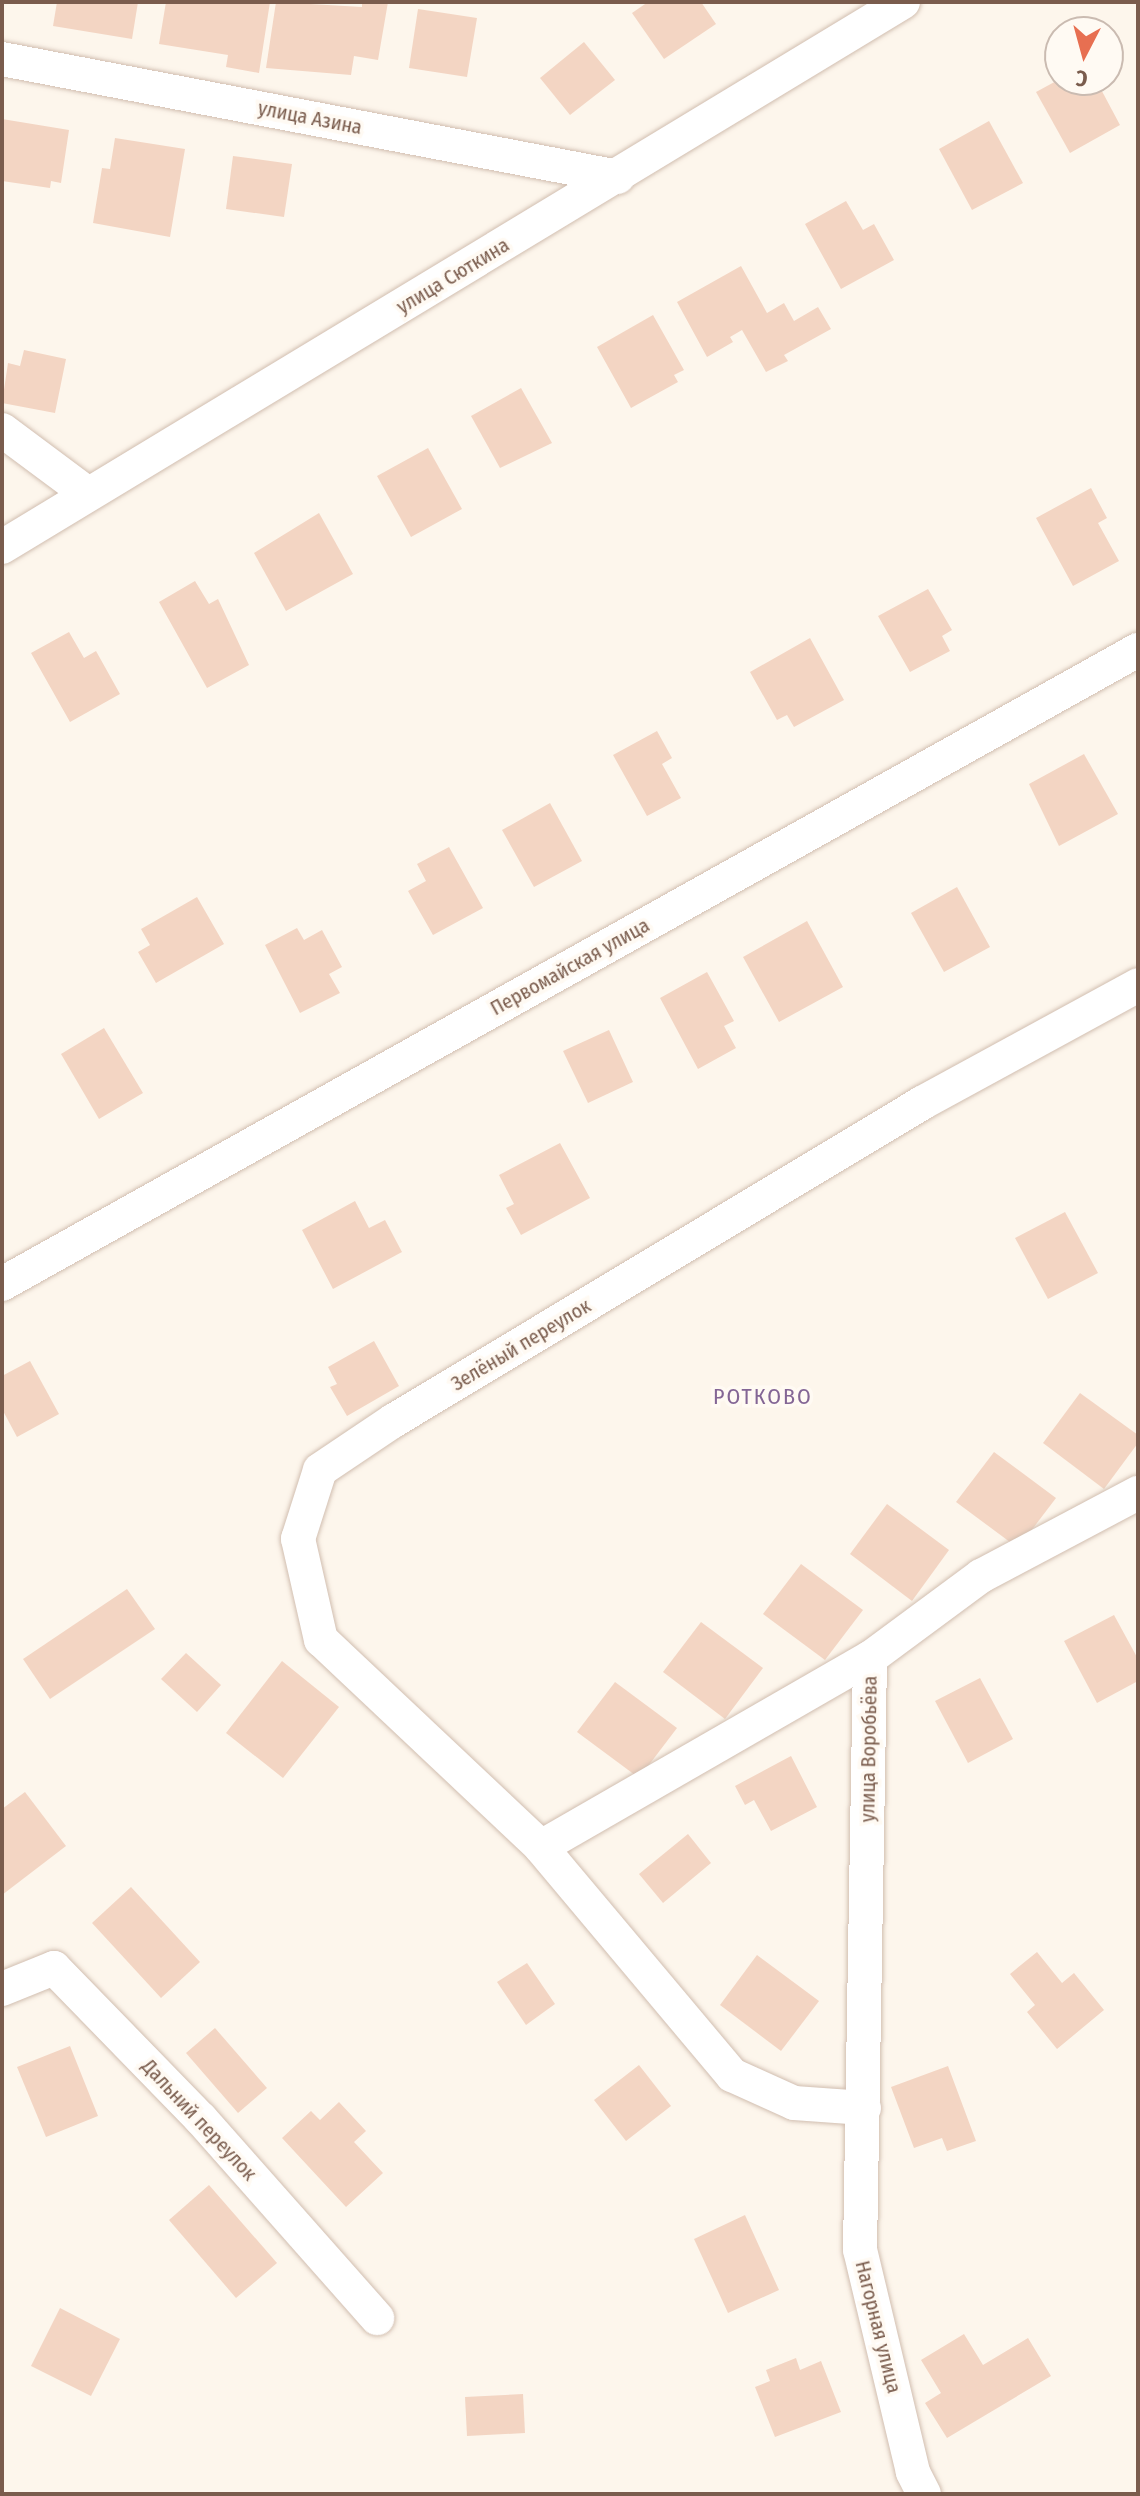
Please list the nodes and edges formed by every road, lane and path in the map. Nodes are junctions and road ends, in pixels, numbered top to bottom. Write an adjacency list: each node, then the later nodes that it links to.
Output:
1 (903, 2): 3 (street, улица Сюткина)
2 (2, 59): 3 (street, улица Азина)
3 (618, 177): 5 (street, улица Сюткина)
4 (2, 430): 5 (street)
5 (88, 494): 6 (street, улица Сюткина)
6 (2, 547)
7 (1138, 650): 9 (street, Первомайская улица)
8 (1138, 985): 12 (street, Зелёный переулок)
9 (2, 1284)
10 (1138, 1493): 11 (street, улица Воробьёва)
11 (870, 1658): 12 (street); 14 (street, улица Воробьёва)
12 (541, 1847): 14 (street, Зелёный переулок)
13 (2, 1989): 15 (street, Дальний переулок)
14 (864, 2108): 16 (street, Нагорная улица)
15 (377, 2318)
16 (924, 2494)

